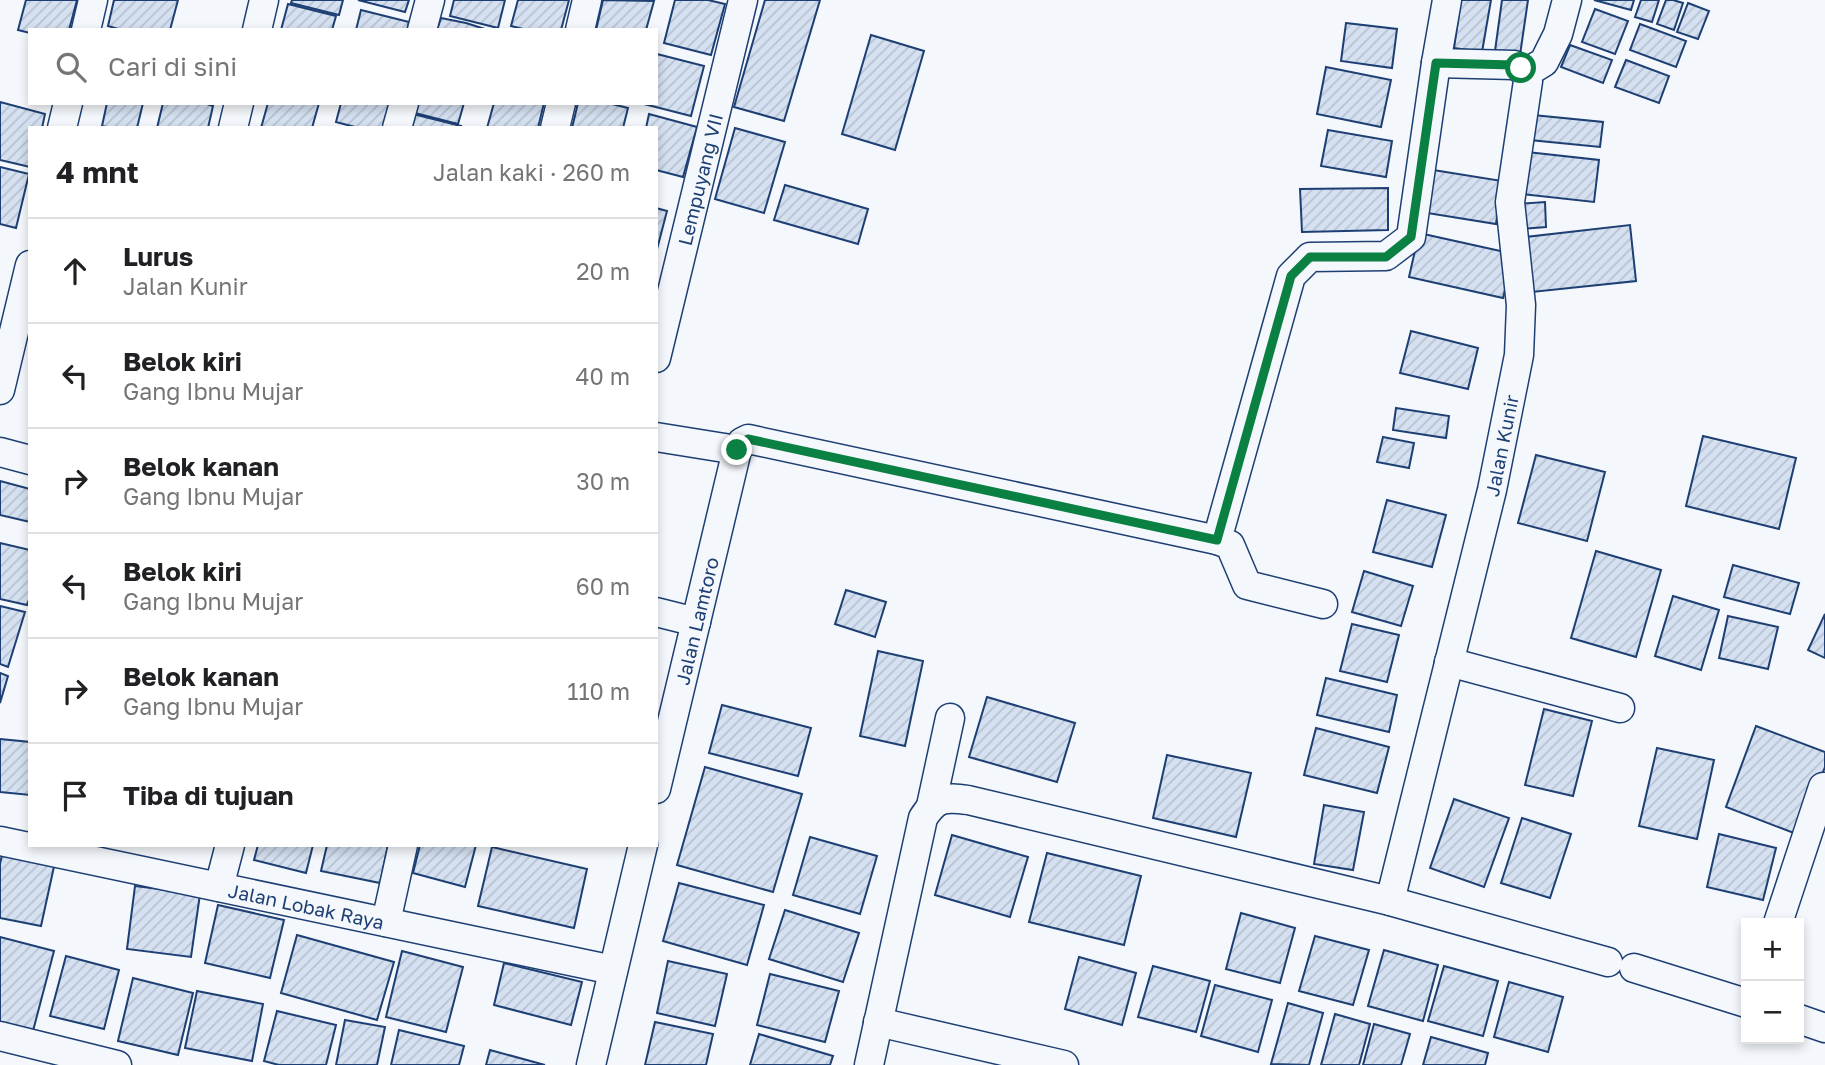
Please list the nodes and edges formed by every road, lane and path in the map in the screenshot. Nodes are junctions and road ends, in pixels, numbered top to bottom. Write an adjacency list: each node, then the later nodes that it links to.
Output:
1 (93, 0): 8 (street)
2 (264, 0): 9 (street)
3 (430, 0): 10 (street)
4 (587, 0): 11 (street)
5 (743, 0): 23 (street, Lempuyang VII)
6 (1447, 0): 12 (street)
7 (1566, 0): 13 (street)
8 (86, 28)
9 (257, 28)
10 (423, 28)
11 (580, 28)
12 (1436, 63): 13 (street); 29 (street)
13 (1526, 73): 33 (street, Jalan Kunir)
14 (68, 105): 18 (street)
15 (239, 105): 19 (street)
16 (403, 105): 20 (street)
17 (561, 105): 21 (street)
18 (62, 126)
19 (233, 126)
20 (398, 126)
21 (555, 126)
22 (28, 273): 24 (street)
23 (658, 350)
24 (0, 390)
25 (658, 437): 26 (street)
26 (737, 450): 29 (street); 32 (street, Jalan Lamtoro)
27 (0, 452): 28 (street)
28 (28, 459)
29 (1217, 540): 30 (street)
30 (1323, 604)
31 (658, 612): 32 (street)
32 (696, 622): 36 (street, Jalan Lamtoro)
33 (1449, 663): 34 (street); 47 (street, Jalan Kunir)
34 (1620, 708)
35 (950, 718): 38 (street)
36 (658, 781)
37 (1824, 787): 48 (street)
38 (931, 806): 47 (street); 52 (street)
39 (0, 841): 40 (street, Jalan Lobak Raya)
40 (28, 845)
41 (43, 847): 45 (street, Jalan Lobak Raya)
42 (229, 847): 46 (street)
43 (403, 847): 49 (street)
44 (643, 847): 50 (street)
45 (72, 851): 46 (street, Jalan Lobak Raya)
46 (219, 887): 49 (street, Jalan Lobak Raya)
47 (1390, 901): 51 (street)
48 (1780, 918)
49 (386, 922): 50 (street, Jalan Lobak Raya)
50 (613, 970): 57 (street)
51 (1741, 1001)
52 (878, 1022): 58 (street); 59 (street)
53 (1804, 1022): 54 (street)
54 (1825, 1028)
55 (0, 1036): 56 (street)
56 (117, 1065)
57 (591, 1065)
58 (869, 1065)
59 (1064, 1065)

